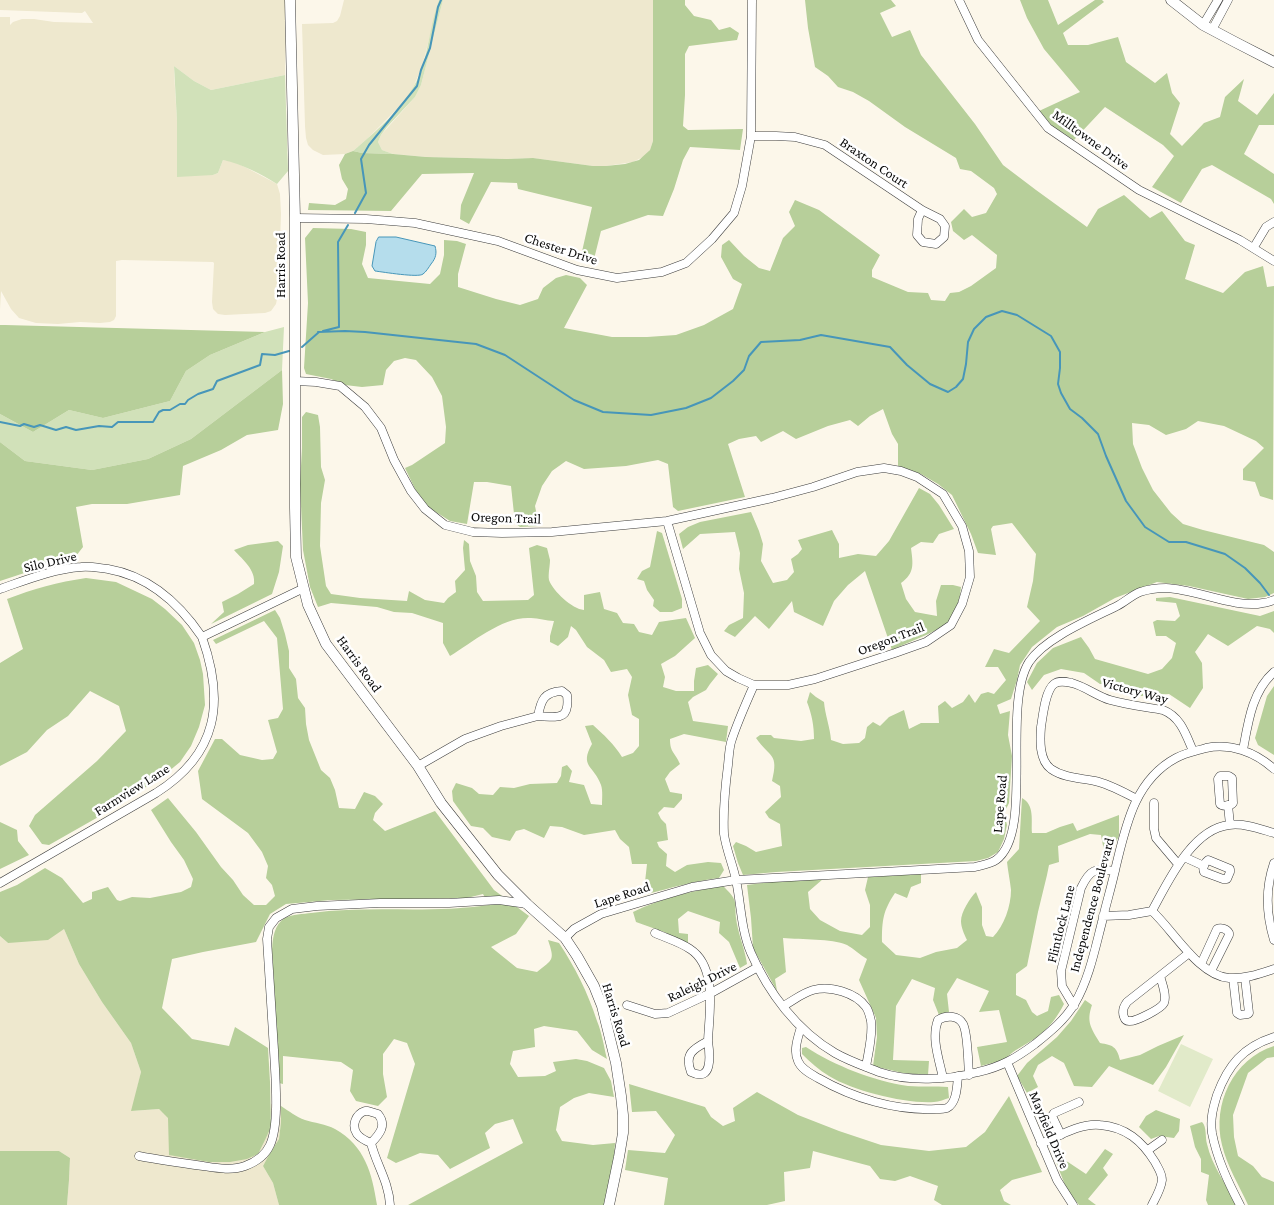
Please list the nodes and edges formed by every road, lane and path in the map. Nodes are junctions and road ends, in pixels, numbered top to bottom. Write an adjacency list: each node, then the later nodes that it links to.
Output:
1 (290, 0): 11 (street, Harris Road)
2 (752, 0): 9 (street, Chester Drive)
3 (959, 0): 13 (street, Milltowne Drive)
4 (1171, 0): 7 (street)
5 (1218, 0): 7 (street)
6 (1228, 0): 7 (street)
7 (1208, 27): 8 (street)
8 (1274, 62)
9 (751, 136): 10 (street, Braxton Court); 11 (street, Chester Drive)
10 (922, 210): 10 (street, Braxton Court)
11 (294, 218): 15 (street, Harris Road)
12 (1274, 222): 13 (street)
13 (1254, 248): 14 (street, Milltowne Drive)
14 (1274, 261)
15 (295, 381): 16 (street, Oregon Trail); 17 (street, Harris Road)
16 (667, 521): 22 (street, Oregon Trail); 22 (street, Oregon Trail)
17 (304, 588): 20 (street); 26 (street, Harris Road)
18 (0, 589): 20 (street, Silo Drive)
19 (1274, 600): 38 (street, Lape Road)
20 (202, 636): 39 (street, Farmview Lane)
21 (1274, 672): 24 (street)
22 (754, 685): 38 (street, Independence Boulevard)
23 (538, 716): 26 (street)
24 (1243, 750): 25 (street, Independence Boulevard); 27 (street, Independence Boulevard)
25 (1193, 751): 28 (street, Independence Boulevard); 28 (street, Victory Way)
26 (418, 766): 40 (street, Harris Road)
27 (1274, 768)
28 (1136, 799): 37 (street, Independence Boulevard)
29 (1154, 803): 35 (street)
30 (1228, 806): 31 (street)
31 (1230, 825): 32 (street); 33 (street)
32 (1274, 833)
33 (1184, 858): 35 (street); 36 (street)
34 (1274, 863): 45 (street)
35 (1178, 864): 41 (street)
36 (1204, 866)
37 (1115, 872): 42 (street, Independence Boulevard); 57 (street, Flintlock Lane)
38 (736, 880): 44 (street, Lape Road); 48 (street, Independence Boulevard)
39 (0, 882)
40 (527, 904): 44 (street, Harris Road); 72 (street)
41 (1152, 911): 42 (street); 46 (street)
42 (1103, 916): 57 (street, Independence Boulevard)
43 (655, 933): 54 (street)
44 (565, 938): 74 (street, Harris Road)
45 (1274, 940)
46 (1189, 953): 47 (street); 51 (street)
47 (1201, 964): 50 (street); 50 (street)
48 (758, 967): 54 (street, Raleigh Drive); 56 (street, Independence Boulevard)
49 (1274, 969): 53 (street)
50 (1210, 971): 52 (street)
51 (1160, 976): 51 (street)
52 (1234, 978): 53 (street); 53 (street)
53 (1245, 978)
54 (711, 993): 55 (street, Raleigh Drive); 60 (street)
55 (627, 1005)
56 (783, 1006): 58 (street, Independence Boulevard); 62 (street)
57 (1074, 1006): 61 (street, Independence Boulevard)
58 (801, 1027): 62 (street, Independence Boulevard); 64 (street)
59 (1274, 1037): 77 (street)
60 (708, 1041)
61 (1007, 1062): 63 (street, Independence Boulevard); 70 (street, Mayfield Drive)
62 (866, 1067): 65 (street, Independence Boulevard)
63 (969, 1075): 64 (street, Independence Boulevard); 65 (street)
64 (958, 1076): 65 (street, Independence Boulevard)
65 (943, 1078)
66 (1079, 1102): 67 (street)
67 (1061, 1135): 70 (street); 71 (street)
68 (1162, 1140): 71 (street)
69 (371, 1143): 73 (street)
70 (1041, 1144): 75 (street, Mayfield Drive)
71 (1148, 1150): 76 (street)
72 (139, 1156)
73 (390, 1205)
74 (609, 1205)
75 (1073, 1205)
76 (1152, 1205)
77 (1240, 1205)

